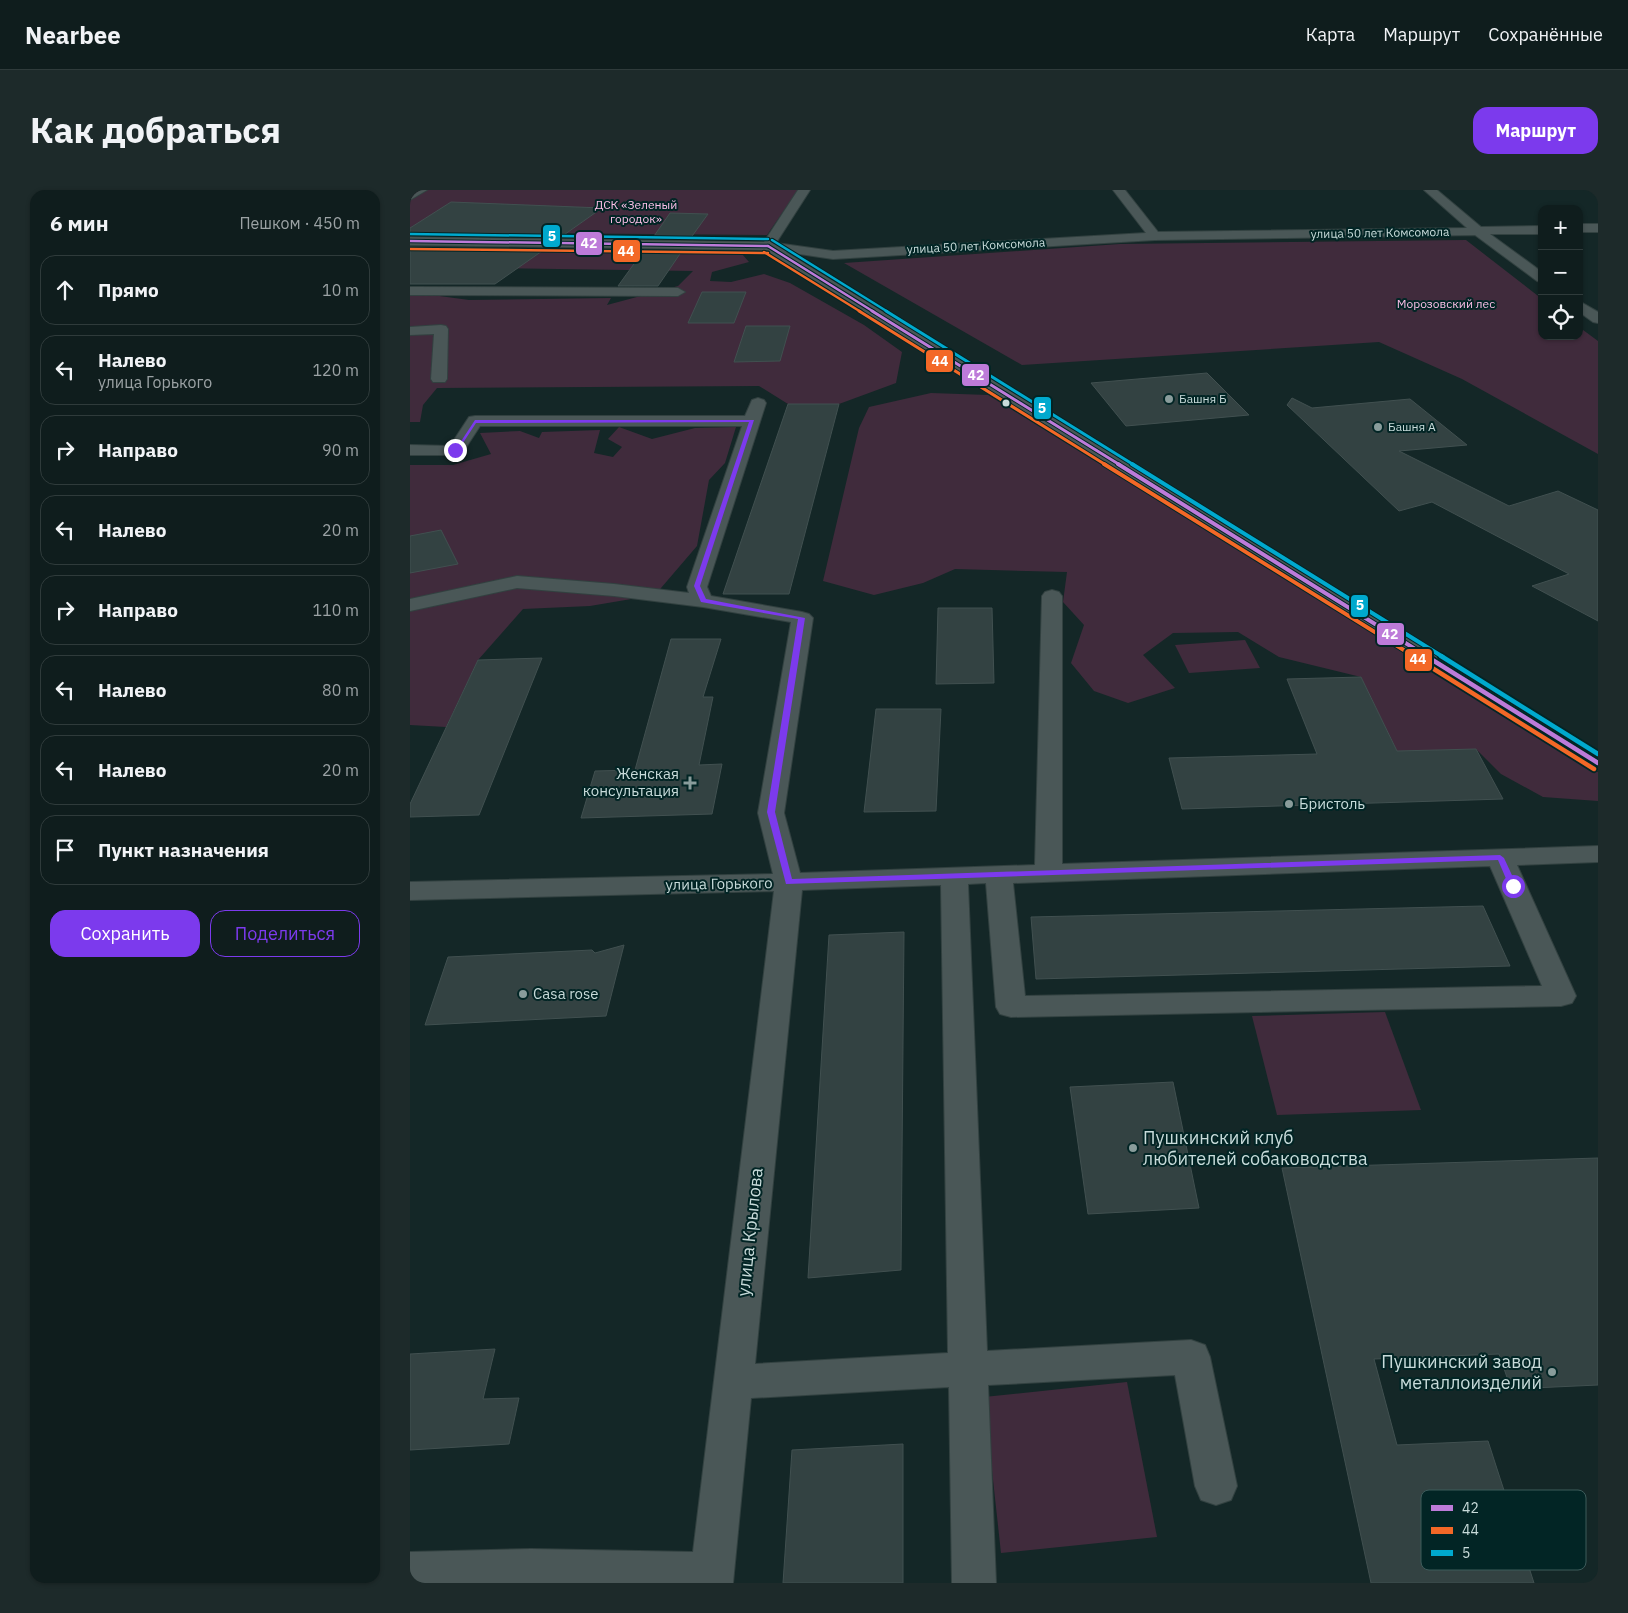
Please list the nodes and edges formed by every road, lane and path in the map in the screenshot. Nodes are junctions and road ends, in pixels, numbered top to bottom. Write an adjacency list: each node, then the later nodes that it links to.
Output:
1 (421, 190): 5 (street)
2 (804, 190): 12 (street)
3 (1120, 190): 10 (street)
4 (1430, 190): 9 (street)
5 (410, 197)
6 (1583, 228): 7 (street)
7 (1598, 228)
8 (1538, 230): 9 (street, улица 50 лет Комсомола)
9 (1479, 232): 10 (street, улица 50 лет Комсомола); 13 (street)
10 (1155, 236): 12 (street, улица 50 лет Комсомола)
11 (410, 241): 12 (street, улица 50 лет Комсомола)
12 (768, 246): 24 (street)
13 (1538, 275)
14 (410, 291): 15 (street)
15 (678, 292)
16 (1583, 308): 17 (street)
17 (1598, 319)
18 (410, 332): 19 (street)
19 (439, 378)
20 (410, 450): 22 (street)
21 (1052, 596): 27 (street)
22 (703, 601): 23 (street); 30 (street)
23 (410, 605)
24 (1598, 763)
25 (1598, 854): 26 (street, улица Горького)
26 (1500, 858): 27 (street, улица Горького); 28 (street)
27 (1048, 873): 28 (street, улица Горького)
28 (999, 875): 29 (street, улица Горького)
29 (954, 876): 30 (street, улица Горького); 32 (street)
30 (789, 882): 31 (street, улица Горького); 33 (street, улица Крылова)
31 (410, 891)
32 (970, 1370): 33 (street); 34 (street); 37 (street)
33 (733, 1382): 36 (street, улица Крылова)
34 (1216, 1486)
35 (410, 1573): 36 (street)
36 (712, 1579)
37 (974, 1583)

